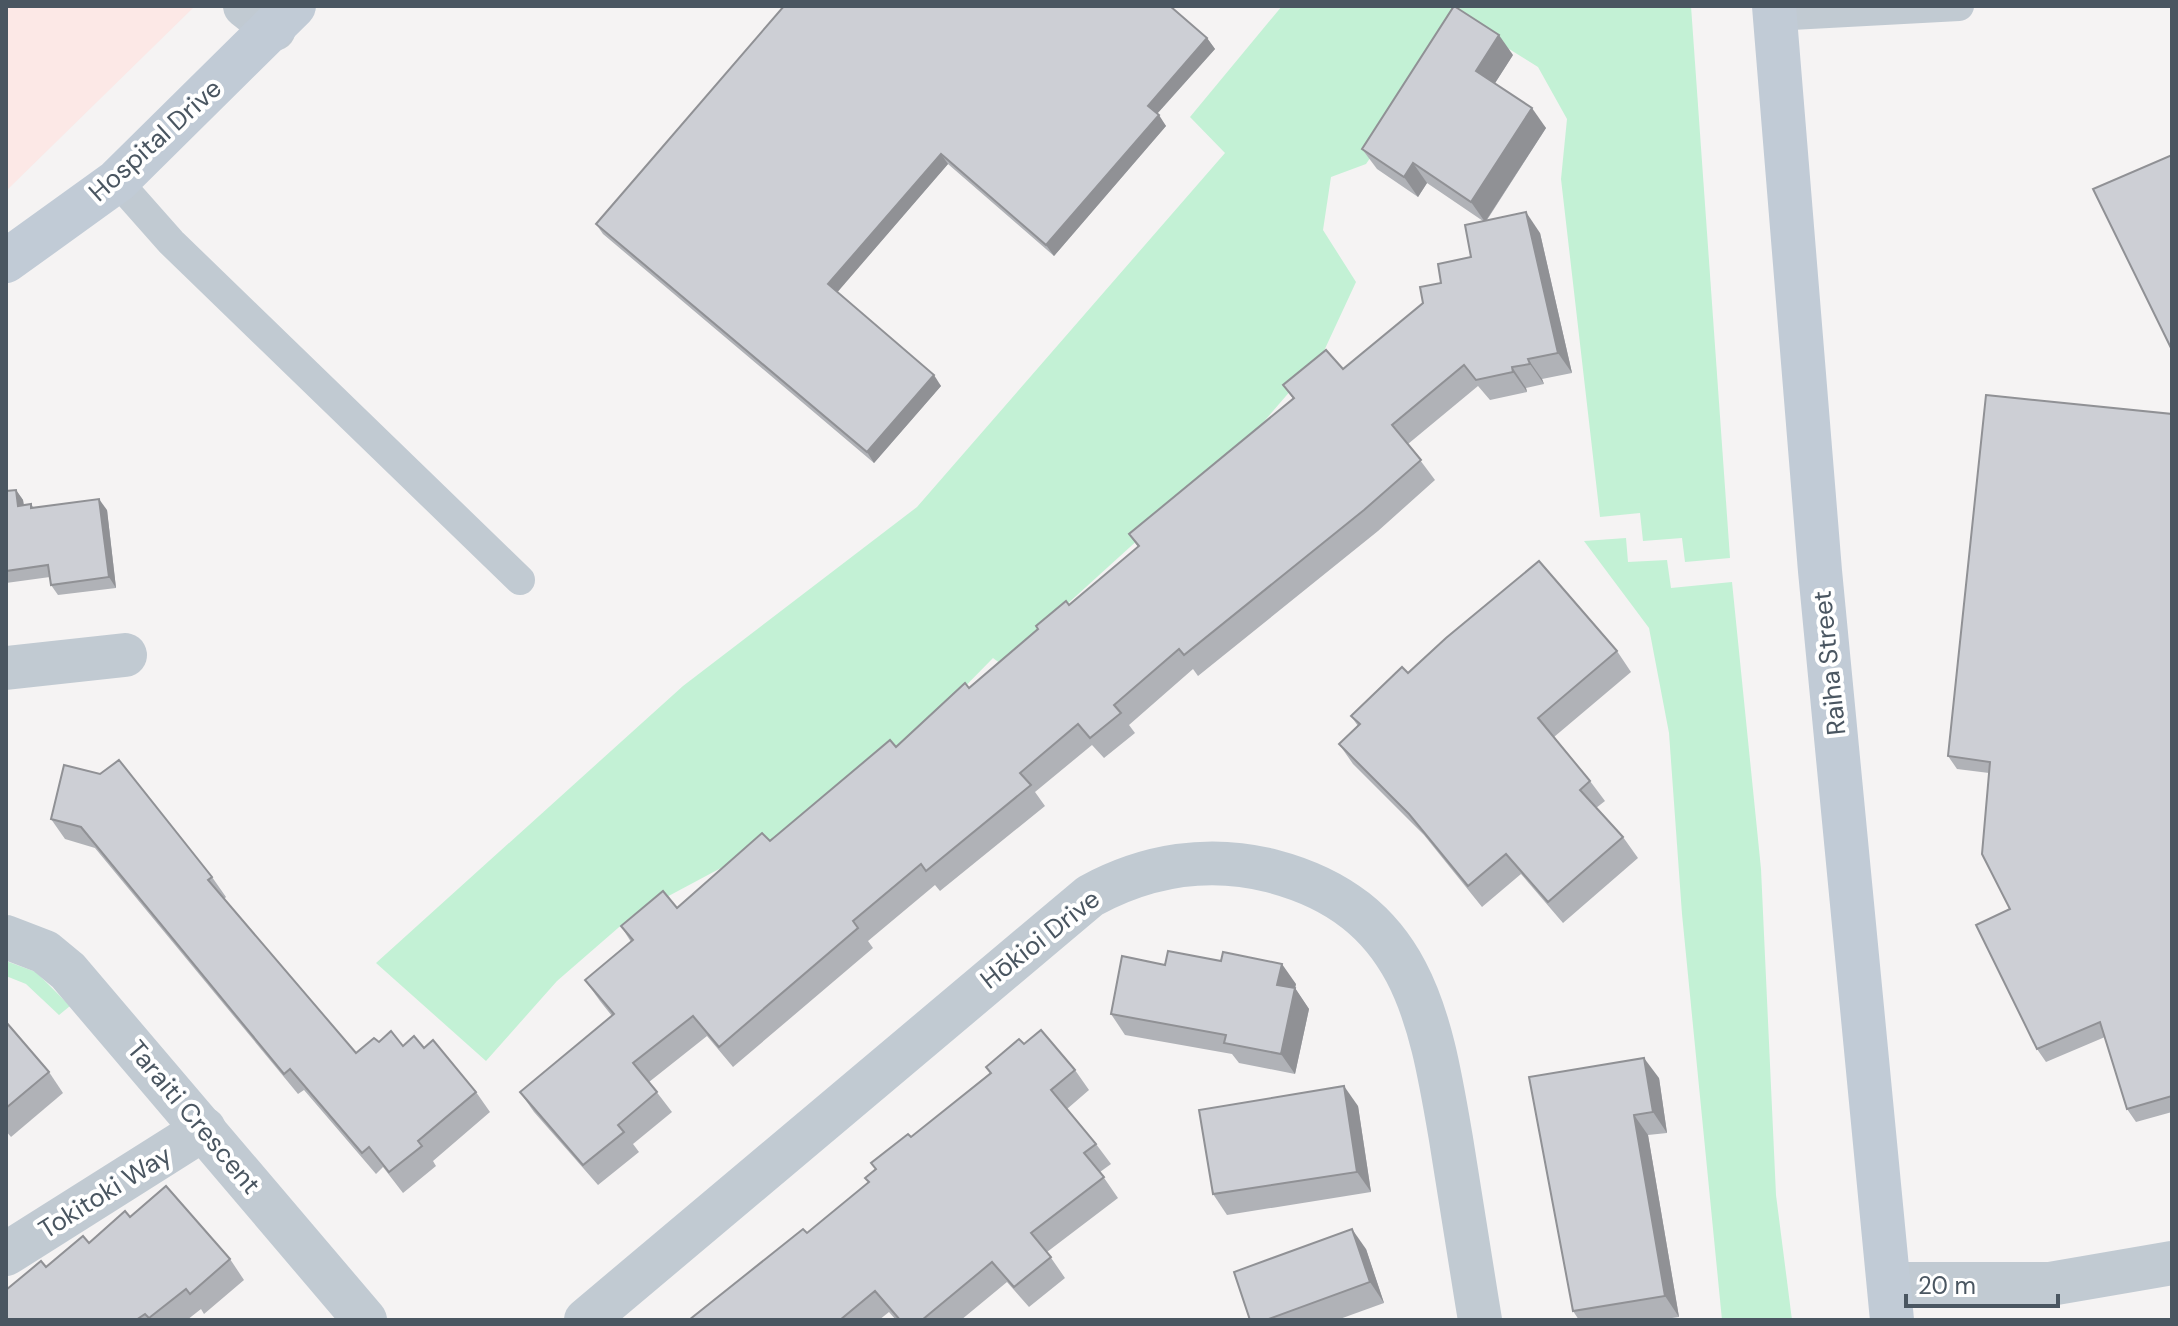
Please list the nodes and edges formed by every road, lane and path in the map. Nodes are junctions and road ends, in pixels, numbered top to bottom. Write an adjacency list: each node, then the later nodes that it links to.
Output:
1 (1959, 6): 2 (lane)
2 (1775, 11): 13 (main road, Raiha Street)
3 (271, 14): 4 (main road, Hospital Drive)
4 (117, 181): 5 (main road, Hospital Drive); 6 (lane)
5 (6, 261)
6 (520, 580)
7 (125, 655): 8 (street)
8 (6, 668)
9 (6, 937): 10 (street, Taraiti Crescent)
10 (204, 1129): 11 (street, Tokitoki Way); 14 (street, Taraiti Crescent)
11 (6, 1254)
12 (2172, 1263): 13 (street)
13 (1891, 1302)
14 (365, 1320)
15 (586, 1320): 16 (street, Hōkioi Drive)
16 (1480, 1320)

